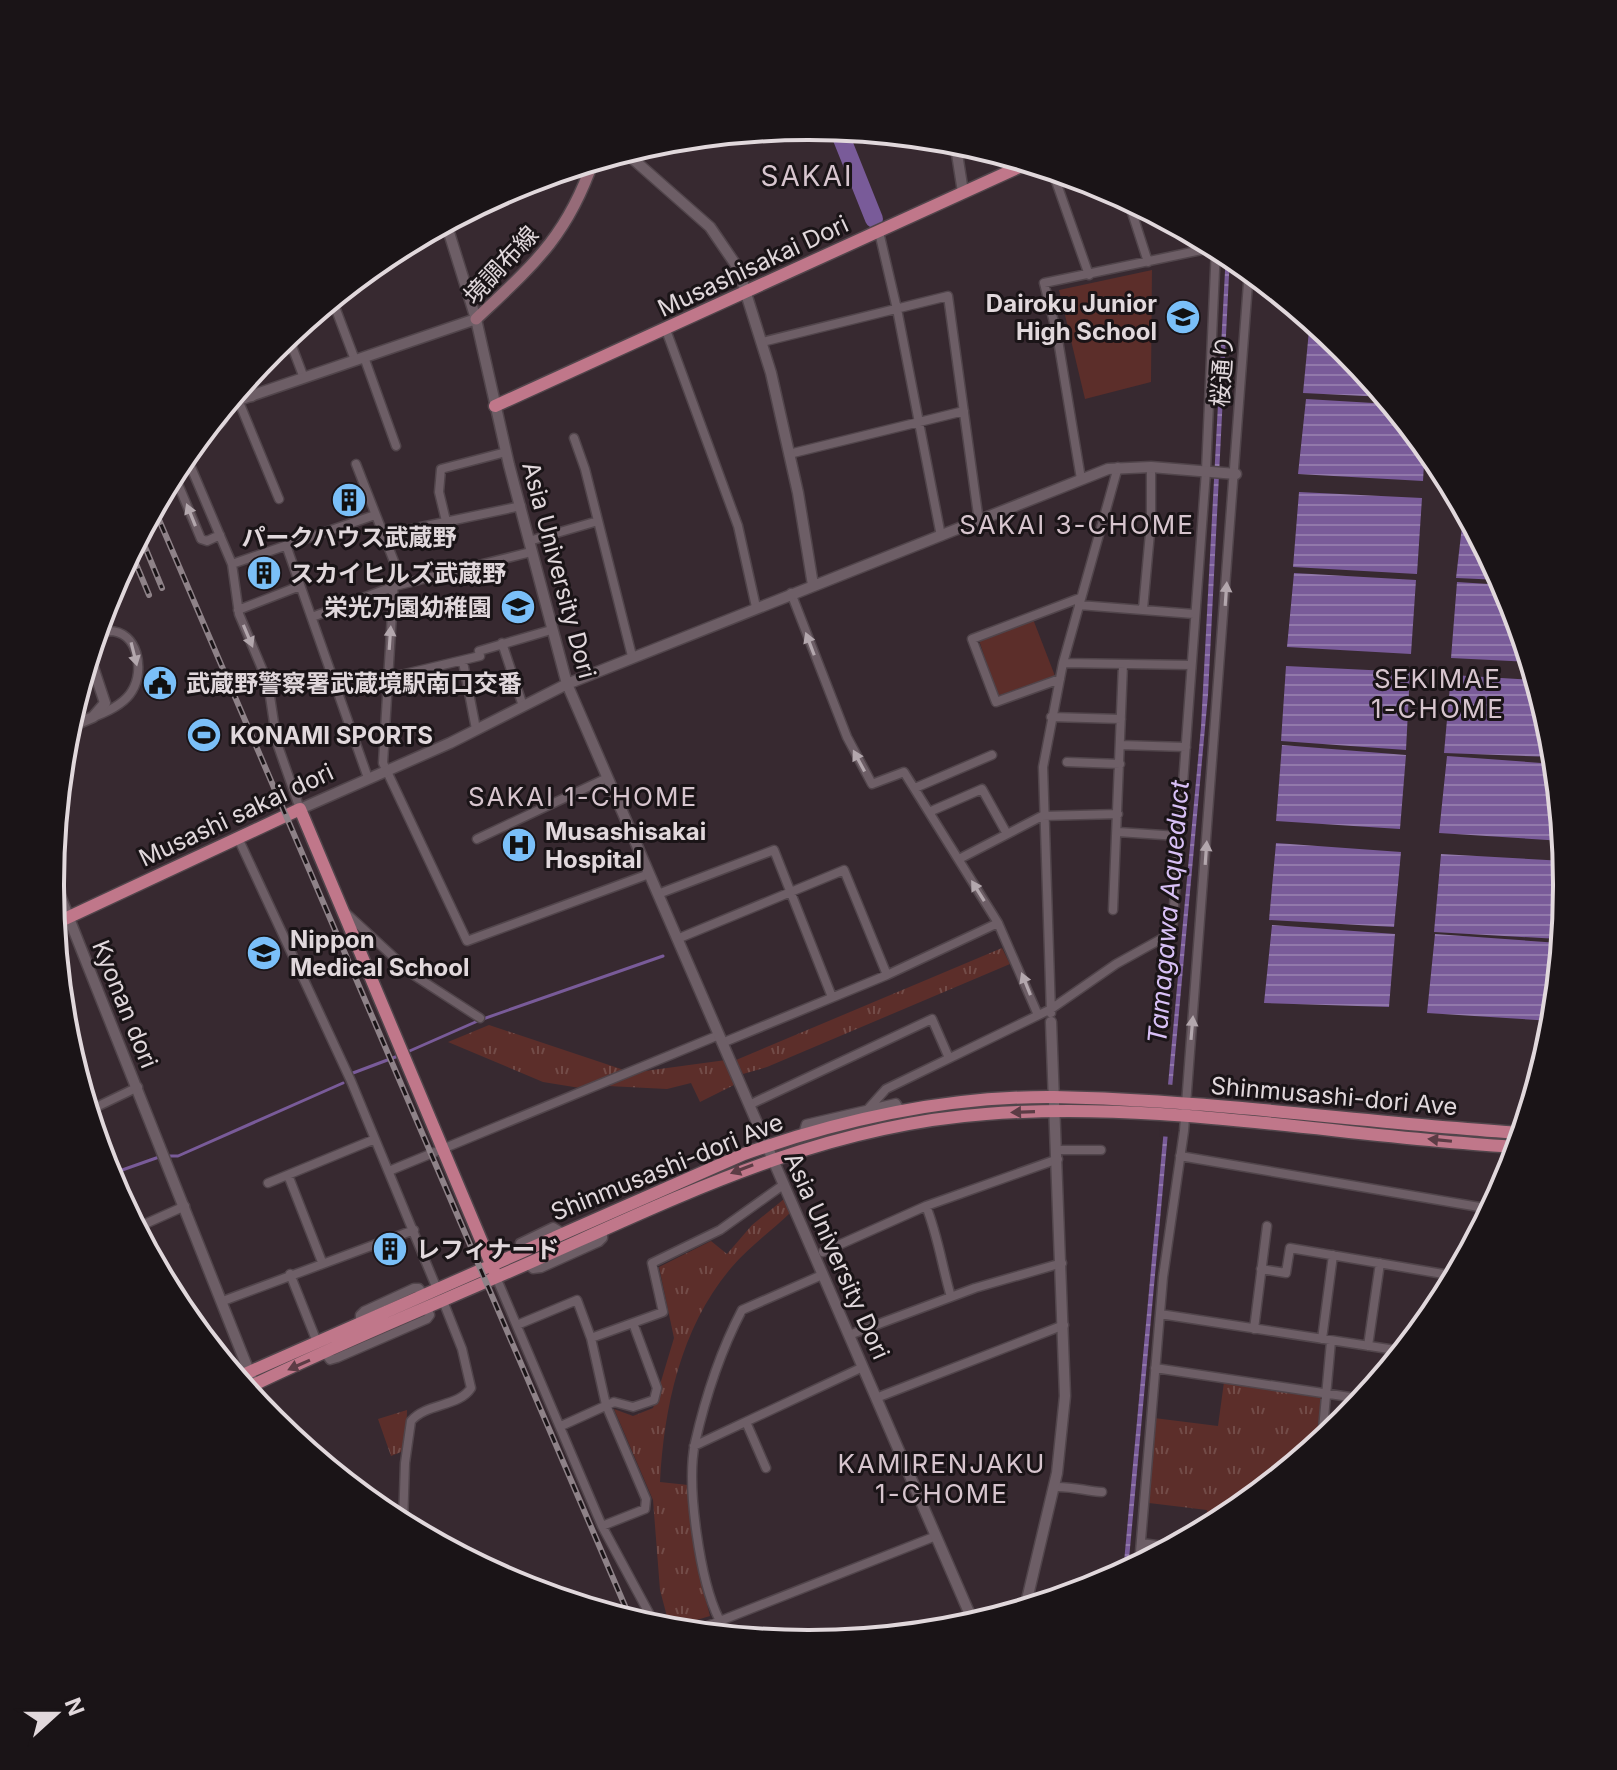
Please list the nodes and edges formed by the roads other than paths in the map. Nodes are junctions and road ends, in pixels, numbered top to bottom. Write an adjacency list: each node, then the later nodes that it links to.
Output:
1 (957, 156): 6 (street)
2 (637, 161): 15 (street)
3 (1013, 170): 6 (main road, Musashisakai Dori)
4 (588, 174): 18 (main road, 境調布線)
5 (1057, 183): 13 (street)
6 (963, 192): 8 (main road, Musashisakai Dori)
7 (1133, 215): 11 (street)
8 (879, 232): 15 (main road, Musashisakai Dori); 17 (street)
9 (449, 233): 18 (street)
10 (1198, 251): 11 (street)
11 (1148, 262): 13 (street)
12 (1215, 262): 39 (street)
13 (1089, 275): 41 (street)
14 (1248, 284): 40 (street, 桜通り)
15 (748, 293): 19 (main road, Musashisakai Dori); 20 (street)
16 (337, 309): 22 (street)
17 (897, 309): 20 (street); 29 (street); 30 (street)
18 (476, 319): 22 (street); 27 (street, 境調布線)
19 (666, 330): 27 (main road, Musashisakai Dori); 60 (street)
20 (762, 342): 34 (street)
21 (293, 349): 23 (street)
22 (359, 359): 23 (street); 32 (street)
23 (304, 378): 25 (street)
24 (250, 393): 25 (street)
25 (252, 397): 26 (street)
26 (245, 399)
27 (495, 406): 33 (street, Asia University Dori)
28 (236, 410): 43 (street)
29 (964, 411): 30 (street); 48 (street)
30 (919, 422): 34 (street); 51 (street)
31 (574, 438): 47 (street)
32 (396, 446)
33 (506, 452): 44 (street, Asia University Dori); 46 (street)
34 (789, 454): 55 (street)
35 (356, 464): 45 (street)
36 (1118, 467): 37 (street, Musashi sakai dori); 41 (street, Musashi sakai dori); 59 (street)
37 (1151, 467): 39 (street, Musashi sakai dori); 61 (street)
38 (191, 468): 49 (street)
39 (1206, 471): 40 (street, Musashi sakai dori); 63 (street)
40 (1236, 474): 127 (street, 桜通り, one-way to 40)
41 (1081, 479): 48 (street, Musashi sakai dori)
42 (179, 487): 49 (street, one-way to 42)
43 (279, 499)
44 (521, 506): 46 (street); 53 (street, Asia University Dori)
45 (375, 515): 50 (street); 52 (street)
46 (446, 521): 50 (street)
47 (598, 521): 53 (street); 68 (street)
48 (979, 522): 51 (street, Musashi sakai dori)
49 (220, 535): 54 (street)
50 (383, 535): 57 (street)
51 (941, 536): 55 (street, Musashi sakai dori)
52 (286, 545): 54 (street); 56 (street)
53 (530, 546): 57 (street); 65 (street, Asia University Dori)
54 (232, 564): 62 (street)
55 (813, 585): 58 (street, Musashi sakai dori)
56 (300, 586): 62 (street); 64 (street)
57 (395, 586): 64 (street); 74 (street, one-way to 57)
58 (791, 593): 60 (street, Musashi sakai dori); 93 (street, one-way to 58)
59 (1079, 601): 61 (street); 70 (street); 75 (street)
60 (756, 607): 68 (street, Musashi sakai dori)
61 (1143, 609): 63 (street)
62 (238, 610): 94 (street, one-way to 94)
63 (1194, 614): 72 (street)
64 (312, 617): 91 (street)
65 (551, 630): 67 (street); 76 (street, Asia University Dori)
66 (109, 634): 78 (street, one-way to 78)
67 (502, 643): 69 (street); 79 (street)
68 (632, 656): 76 (street, Musashi sakai dori)
69 (463, 662): 74 (street); 84 (street)
70 (1063, 663): 71 (street); 75 (street)
71 (1123, 664): 72 (street); 82 (street)
72 (1191, 665): 86 (street)
73 (96, 672): 77 (street)
74 (388, 678): 90 (street)
75 (1060, 679): 81 (street)
76 (567, 684): 79 (street, Musashi sakai dori); 92 (street, Asia University Dori)
77 (105, 695): 78 (street); 80 (street)
78 (124, 699): 80 (street)
79 (523, 706): 84 (street, Musashi sakai dori)
80 (93, 717): 83 (street)
81 (1051, 717): 82 (street); 97 (street)
82 (1121, 719): 85 (street)
83 (82, 722)
84 (476, 729): 90 (street, Musashi sakai dori)
85 (1120, 745): 86 (street); 89 (street)
86 (1186, 747): 100 (street)
87 (992, 755): 93 (street)
88 (1067, 762): 89 (street)
89 (1120, 764): 96 (street)
90 (385, 771): 91 (street, Musashi sakai dori); 104 (street)
91 (368, 778): 94 (street, Musashi sakai dori)
92 (607, 778): 102 (street); 104 (street, Asia University Dori)
93 (915, 788): 95 (street)
94 (300, 809): 101 (main road, Musashi sakai dori); 107 (main road)
95 (929, 812): 99 (street); 103 (street)
96 (1118, 814): 97 (street); 98 (street)
97 (1042, 816): 99 (street); 115 (street)
98 (1118, 832): 100 (street); 108 (street)
99 (1007, 834): 103 (street)
100 (1178, 836): 115 (street)
101 (238, 838): 110 (main road, Musashi sakai dori); 130 (street)
102 (477, 839)
103 (959, 859): 111 (street, one-way to 103)
104 (649, 874): 106 (street, Asia University Dori)
105 (792, 892): 106 (street); 112 (street); 113 (street); 114 (street)
106 (658, 894): 112 (street, Asia University Dori)
107 (340, 907): 117 (street); 132 (main road)
108 (1113, 910)
109 (65, 912): 110 (street, Kyonan dori)
110 (67, 917): 121 (street, Kyonan dori)
111 (998, 923): 113 (street); 116 (street, one-way to 111)
112 (677, 939): 119 (street, Asia University Dori)
113 (887, 975): 114 (street)
114 (832, 997): 119 (street)
115 (1051, 1009): 116 (street); 118 (street)
116 (1038, 1015): 120 (street)
117 (480, 1018)
118 (1051, 1022): 122 (street)
119 (721, 1039): 123 (street, Asia University Dori); 132 (street)
120 (949, 1058): 123 (street); 125 (street)
121 (138, 1087): 124 (street); 141 (street, Kyonan dori)
122 (1054, 1104): 126 (main road, Shinmusashi-dori Ave); 127 (main road, Shinmusashi-dori Ave); 127 (main road, Shinmusashi-dori Ave); 134 (main road, Shinmusashi-dori Ave, one-way to 134); 135 (street)
123 (749, 1105): 134 (street, Asia University Dori)
124 (98, 1106)
125 (869, 1108): 126 (street); 129 (street)
126 (901, 1111): 129 (main road, Shinmusashi-dori Ave)
127 (1182, 1111): 128 (main road, Shinmusashi-dori Ave); 131 (main road, Shinmusashi-dori Ave, one-way to 127); 136 (street, 桜通り)
128 (1510, 1132)
129 (803, 1134): 134 (main road, Shinmusashi-dori Ave)
130 (375, 1139): 137 (street); 138 (street)
131 (1505, 1146)
132 (444, 1149): 137 (street); 154 (main road)
133 (1101, 1150): 135 (street)
134 (769, 1152): 140 (street, Asia University Dori); 149 (main road, Shinmusashi-dori Ave, one-way to 149); 149 (main road, Shinmusashi-dori Ave)
135 (1058, 1154): 142 (street); 151 (street)
136 (1180, 1156): 143 (street); 162 (street, 桜通り)
137 (389, 1171): 146 (street)
138 (288, 1175): 139 (street); 150 (street)
139 (268, 1183)
140 (783, 1185): 157 (street, Asia University Dori); 163 (street)
141 (185, 1206): 144 (street); 160 (street, Kyonan dori)
142 (926, 1206): 147 (street); 159 (street)
143 (1479, 1207)
144 (146, 1223)
145 (1267, 1226): 153 (street)
146 (414, 1230): 150 (street); 158 (street)
147 (823, 1252)
148 (1333, 1255): 152 (street); 153 (street); 169 (street)
149 (524, 1257): 154 (main road, Shinmusashi-dori Ave)
150 (322, 1262): 155 (street)
151 (1062, 1263): 159 (street); 165 (street)
152 (1380, 1263): 156 (street); 170 (street)
153 (1261, 1269): 166 (street)
154 (494, 1271): 158 (main road, Shinmusashi-dori Ave); 164 (street)
155 (290, 1274): 160 (street); 171 (street)
156 (1443, 1274)
157 (822, 1275): 167 (street, Asia University Dori); 184 (street)
158 (440, 1295): 161 (main road, Shinmusashi-dori Ave); 188 (street)
159 (951, 1297): 167 (street)
160 (223, 1301): 175 (street, Kyonan dori)
161 (426, 1301): 171 (main road, Shinmusashi-dori Ave); 171 (main road, Shinmusashi-dori Ave)
162 (1160, 1314): 166 (street); 174 (street, 桜通り)
163 (633, 1323): 168 (street); 180 (street)
164 (517, 1325): 168 (street); 183 (street)
165 (1064, 1325): 179 (street); 186 (street)
166 (1254, 1329): 169 (street)
167 (849, 1335): 173 (street, Asia University Dori)
168 (591, 1338): 180 (street)
169 (1326, 1340): 170 (street); 177 (street)
170 (1368, 1346): 172 (street)
171 (321, 1348): 176 (main road, Shinmusashi-dori Ave)
172 (1390, 1349)
173 (863, 1367): 179 (street, Asia University Dori); 181 (street)
174 (1155, 1368): 177 (street); 191 (street, 桜通り)
175 (247, 1374)
176 (253, 1380)
177 (1326, 1394): 178 (street); 182 (street)
178 (1348, 1397)
179 (876, 1398): 190 (street, Asia University Dori)
180 (606, 1405): 183 (street); 189 (street)
181 (746, 1422): 184 (street); 185 (street)
182 (1324, 1422)
183 (561, 1426): 189 (street)
184 (694, 1446): 197 (street)
185 (766, 1468)
186 (1054, 1487): 187 (street); 194 (street)
187 (1102, 1492)
188 (404, 1510)
189 (602, 1526): 195 (street)
190 (936, 1536): 196 (street, Asia University Dori); 197 (street)
191 (1141, 1543): 192 (street); 193 (street, 桜通り)
192 (1154, 1545)
193 (1140, 1552)
194 (1028, 1596)
195 (648, 1612)
196 (969, 1612)
197 (719, 1619): 198 (street)
198 (711, 1623)

